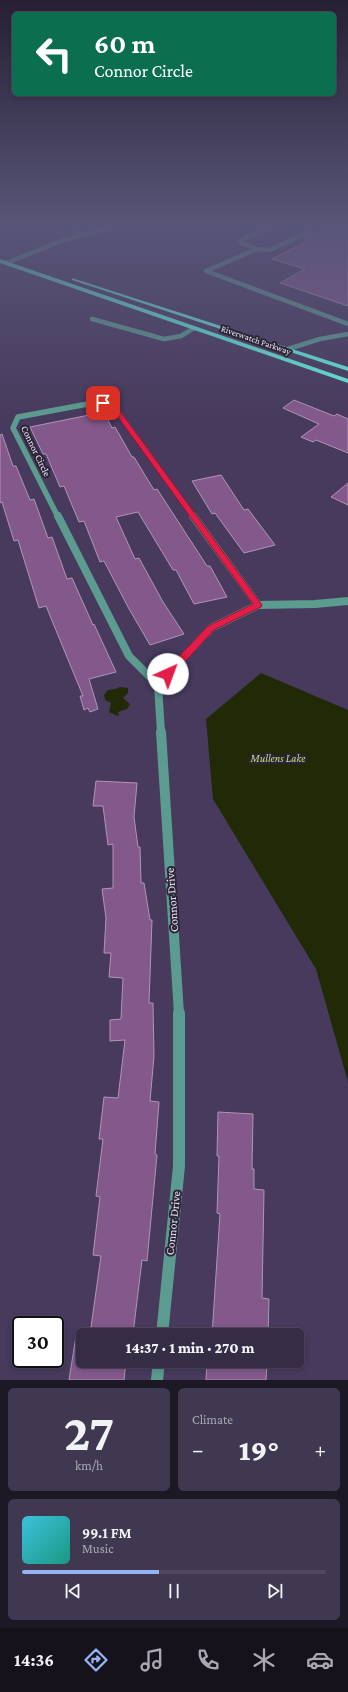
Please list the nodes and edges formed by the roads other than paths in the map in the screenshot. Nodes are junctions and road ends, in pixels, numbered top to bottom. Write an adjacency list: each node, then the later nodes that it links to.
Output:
1 (79, 288): 6 (main road, Riverwatch Parkway)
2 (101, 288): 8 (main road, Riverwatch Parkway)
3 (253, 288): 5 (street)
4 (92, 319): 6 (street)
5 (348, 324)
6 (194, 328): 10 (main road, Riverwatch Parkway)
7 (348, 334): 8 (street)
8 (288, 349): 9 (main road, Riverwatch Parkway)
9 (348, 368)
10 (348, 381)
11 (348, 601): 12 (street)
12 (258, 605): 13 (street); 13 (street, Connor Circle)
13 (158, 685): 14 (street, Connor Drive)
14 (163, 1328)
15 (158, 1368): 16 (street)
16 (157, 1380)

